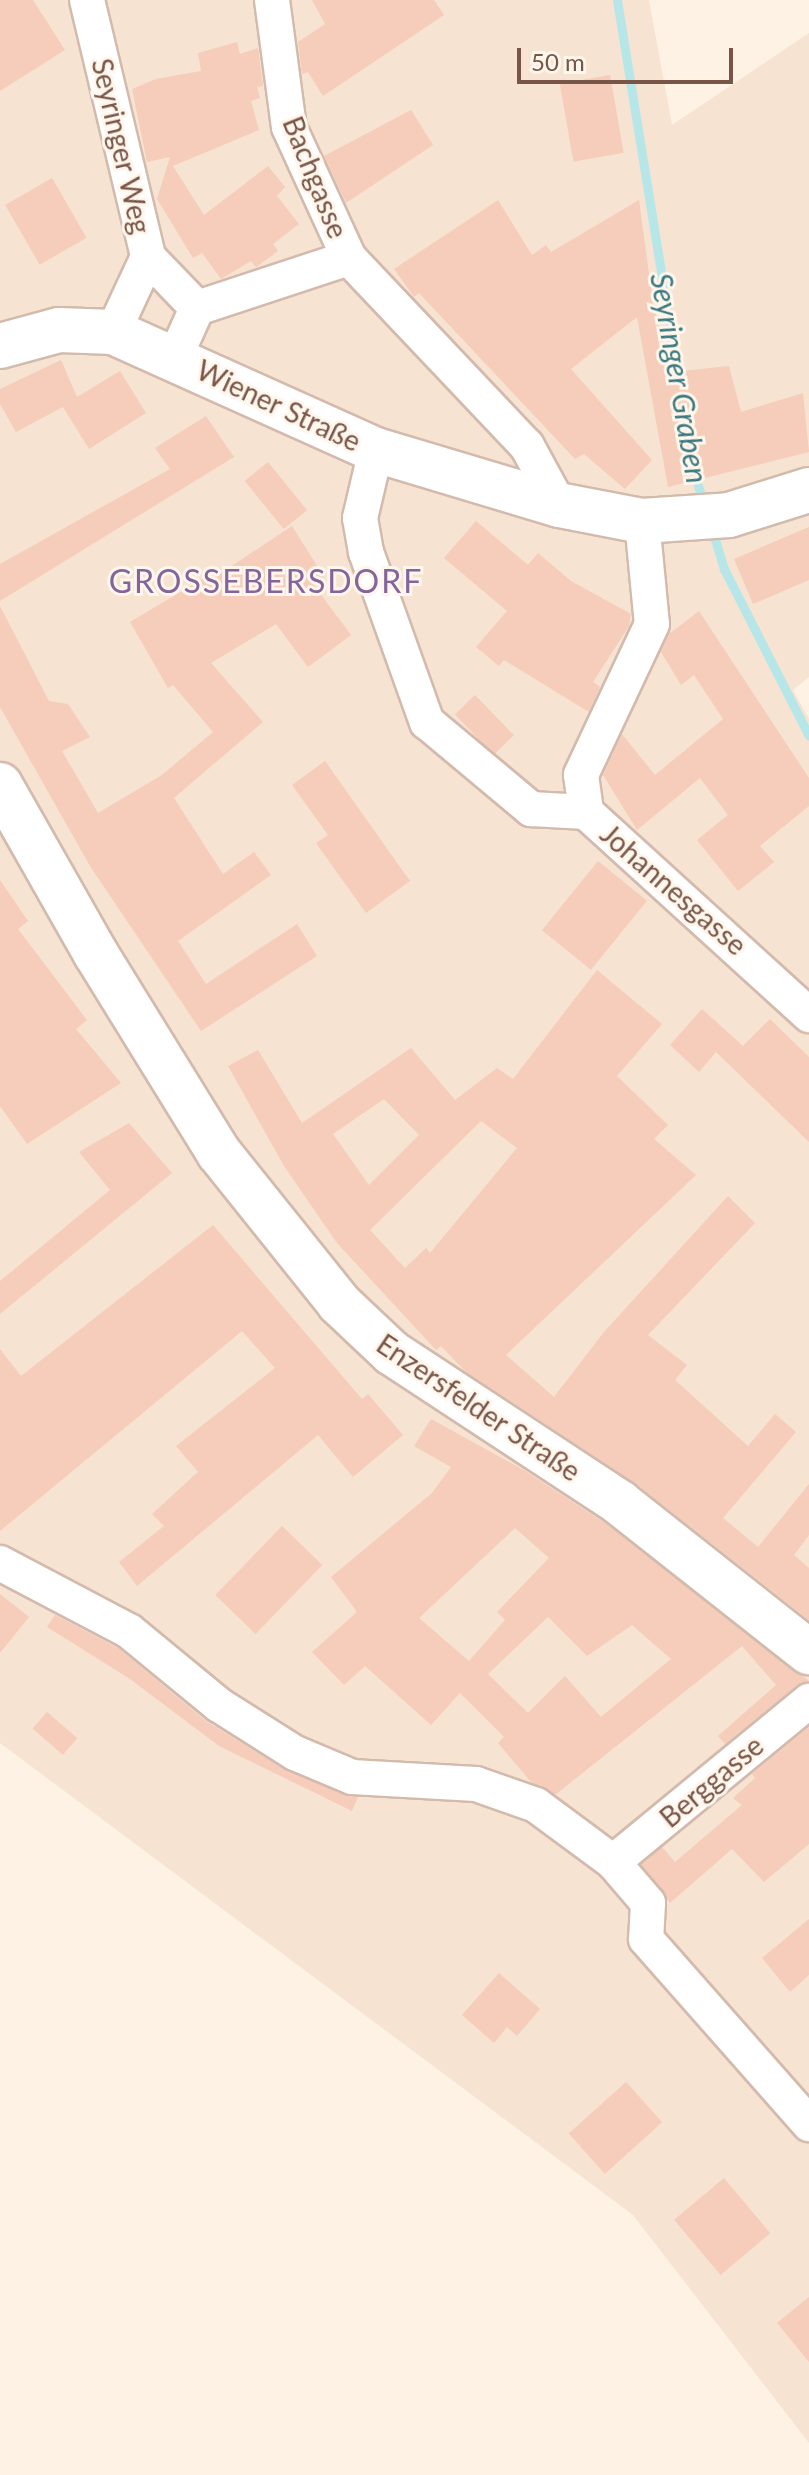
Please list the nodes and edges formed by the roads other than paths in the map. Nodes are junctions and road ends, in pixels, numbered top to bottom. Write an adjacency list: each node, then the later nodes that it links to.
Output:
1 (87, 0): 3 (street, Seyringer Weg)
2 (272, 0): 4 (street, Bachgasse)
3 (148, 257): 5 (street); 6 (street, Seyringer Weg)
4 (349, 258): 5 (street); 11 (street)
5 (197, 308): 8 (street)
6 (113, 332): 7 (street, Wiener Straße); 8 (street, Wiener Straße)
7 (0, 346)
8 (175, 357): 9 (street, Wiener Straße)
9 (376, 450): 11 (street, Wiener Straße); 14 (street)
10 (809, 490): 12 (street, Wiener Straße)
11 (559, 505): 12 (street, Wiener Straße)
12 (654, 521): 14 (street, Johannesgasse)
13 (0, 785): 17 (street, Enzersfelder Straße)
14 (586, 812): 15 (street, Johannesgasse)
15 (809, 1015)
16 (0, 1563): 19 (street)
17 (809, 1652)
18 (809, 1701): 19 (street, Berggasse)
19 (613, 1862): 20 (street)
20 (809, 2124)

